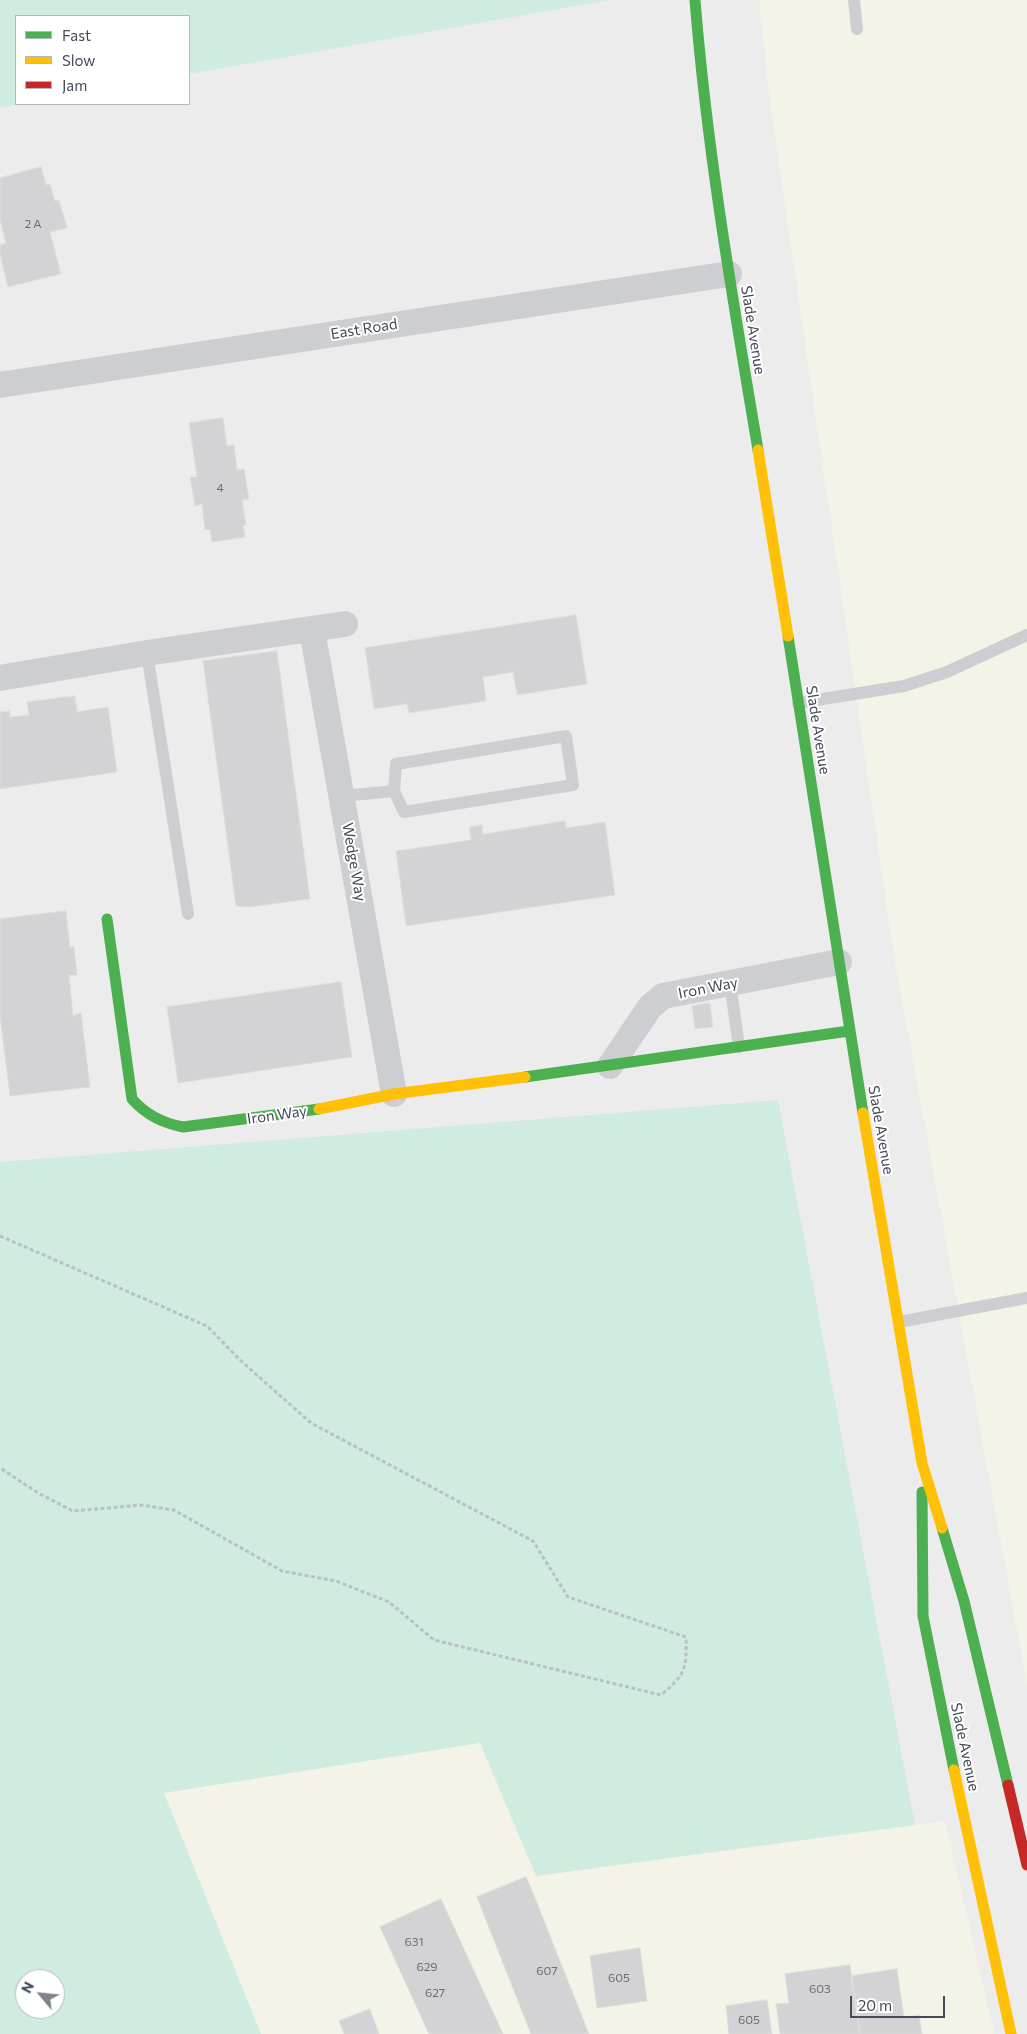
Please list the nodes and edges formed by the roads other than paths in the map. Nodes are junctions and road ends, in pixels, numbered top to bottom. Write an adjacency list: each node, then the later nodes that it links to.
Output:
1 (695, 0): 4 (main road, Slade Avenue)
2 (854, 0): 3 (lane)
3 (857, 29)
4 (729, 274): 5 (street, East Road); 11 (main road, Slade Avenue)
5 (0, 385)
6 (345, 624): 7 (street)
7 (312, 630): 9 (street); 13 (street, Wedge Way)
8 (1027, 634): 11 (lane)
9 (147, 653): 10 (street); 14 (lane)
10 (0, 678)
11 (798, 703): 16 (main road, Slade Avenue)
12 (394, 790): 12 (lane); 13 (lane)
13 (343, 796): 21 (street, Wedge Way)
14 (188, 914)
15 (108, 919): 21 (main road, Iron Way)
16 (839, 962): 17 (street, Iron Way); 18 (main road, Slade Avenue)
17 (730, 983): 19 (lane); 20 (street, Iron Way)
18 (849, 1031): 19 (main road, Iron Way); 23 (main road, Slade Avenue)
19 (739, 1047): 20 (main road, Iron Way)
20 (610, 1066): 21 (main road, Iron Way)
21 (394, 1094)
22 (1027, 1298): 23 (lane)
23 (899, 1322): 24 (main road, Slade Avenue)
24 (922, 1463): 25 (main road, Slade Avenue); 27 (main road, Slade Avenue)
25 (1021, 1814): 26 (main road, Slade Avenue)
26 (1027, 1865)
27 (1011, 2034)

